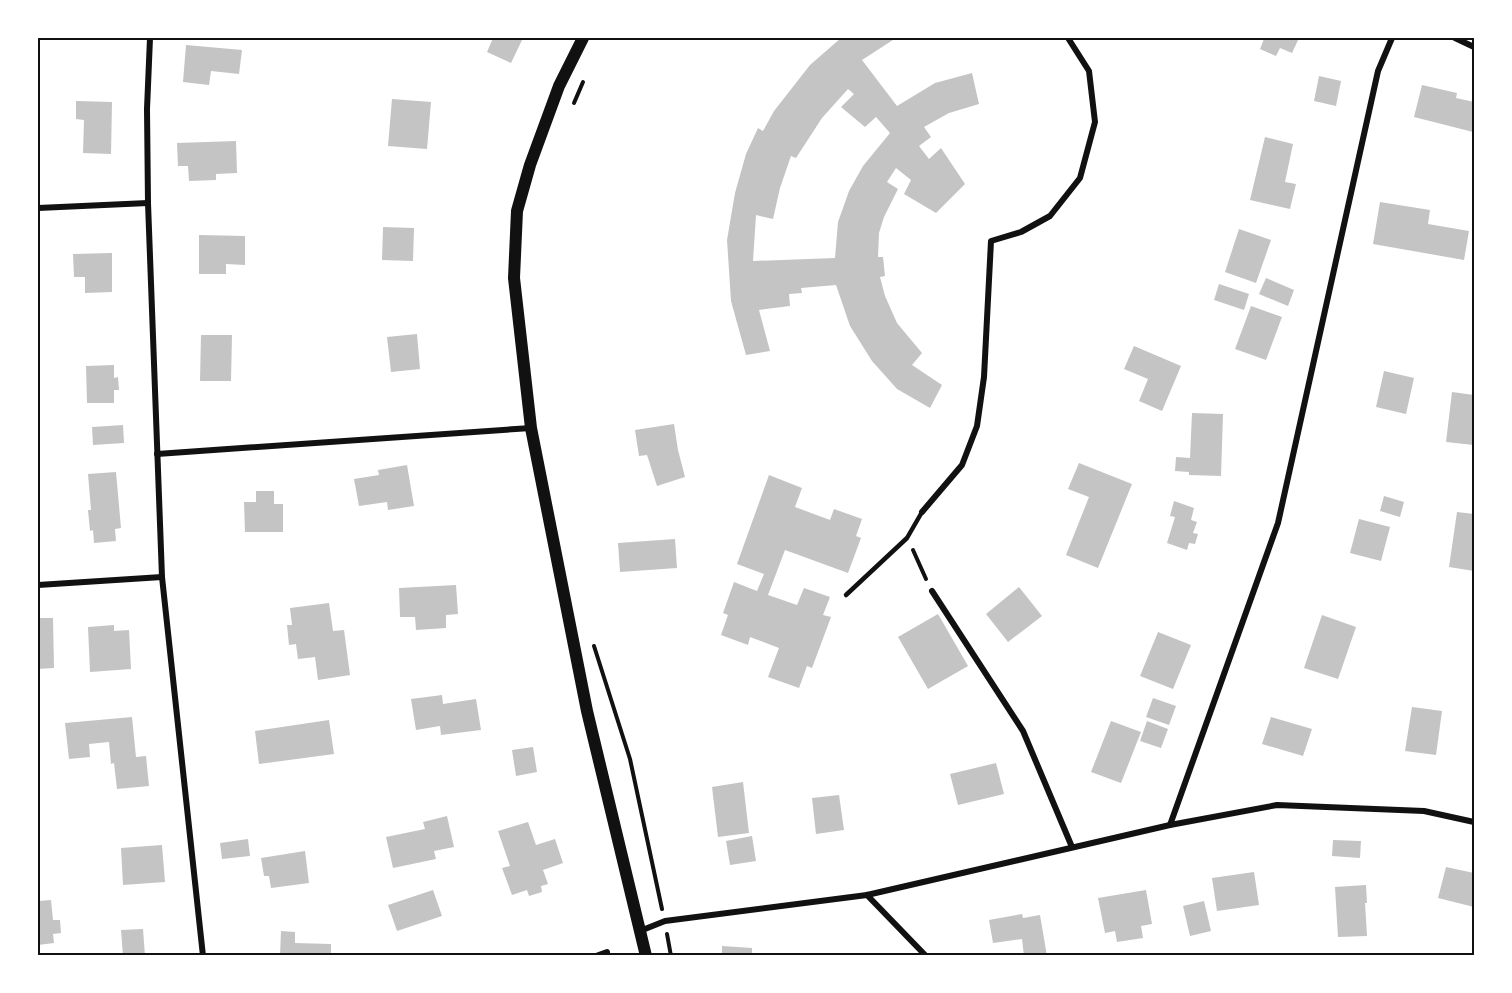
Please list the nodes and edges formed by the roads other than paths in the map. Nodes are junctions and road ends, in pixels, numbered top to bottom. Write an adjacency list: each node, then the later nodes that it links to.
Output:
1 (150, 38): 7 (street)
2 (583, 38): 9 (main road)
3 (1068, 38): 11 (street)
4 (1392, 38): 17 (street)
5 (1455, 38): 6 (street)
6 (1474, 47)
7 (148, 203): 8 (street); 10 (street)
8 (38, 207)
9 (531, 428): 10 (street); 20 (main road)
10 (157, 454): 12 (street)
11 (922, 512): 15 (lane)
12 (162, 577): 13 (street); 22 (street)
13 (38, 585)
14 (932, 591): 18 (street)
15 (846, 595)
16 (1474, 822): 17 (street)
17 (1170, 825): 18 (street)
18 (1072, 847): 19 (street)
19 (867, 895): 20 (street); 25 (street)
20 (640, 931): 24 (main road)
21 (607, 952): 23 (street)
22 (203, 956)
23 (596, 956)
24 (646, 956)
25 (926, 956)

